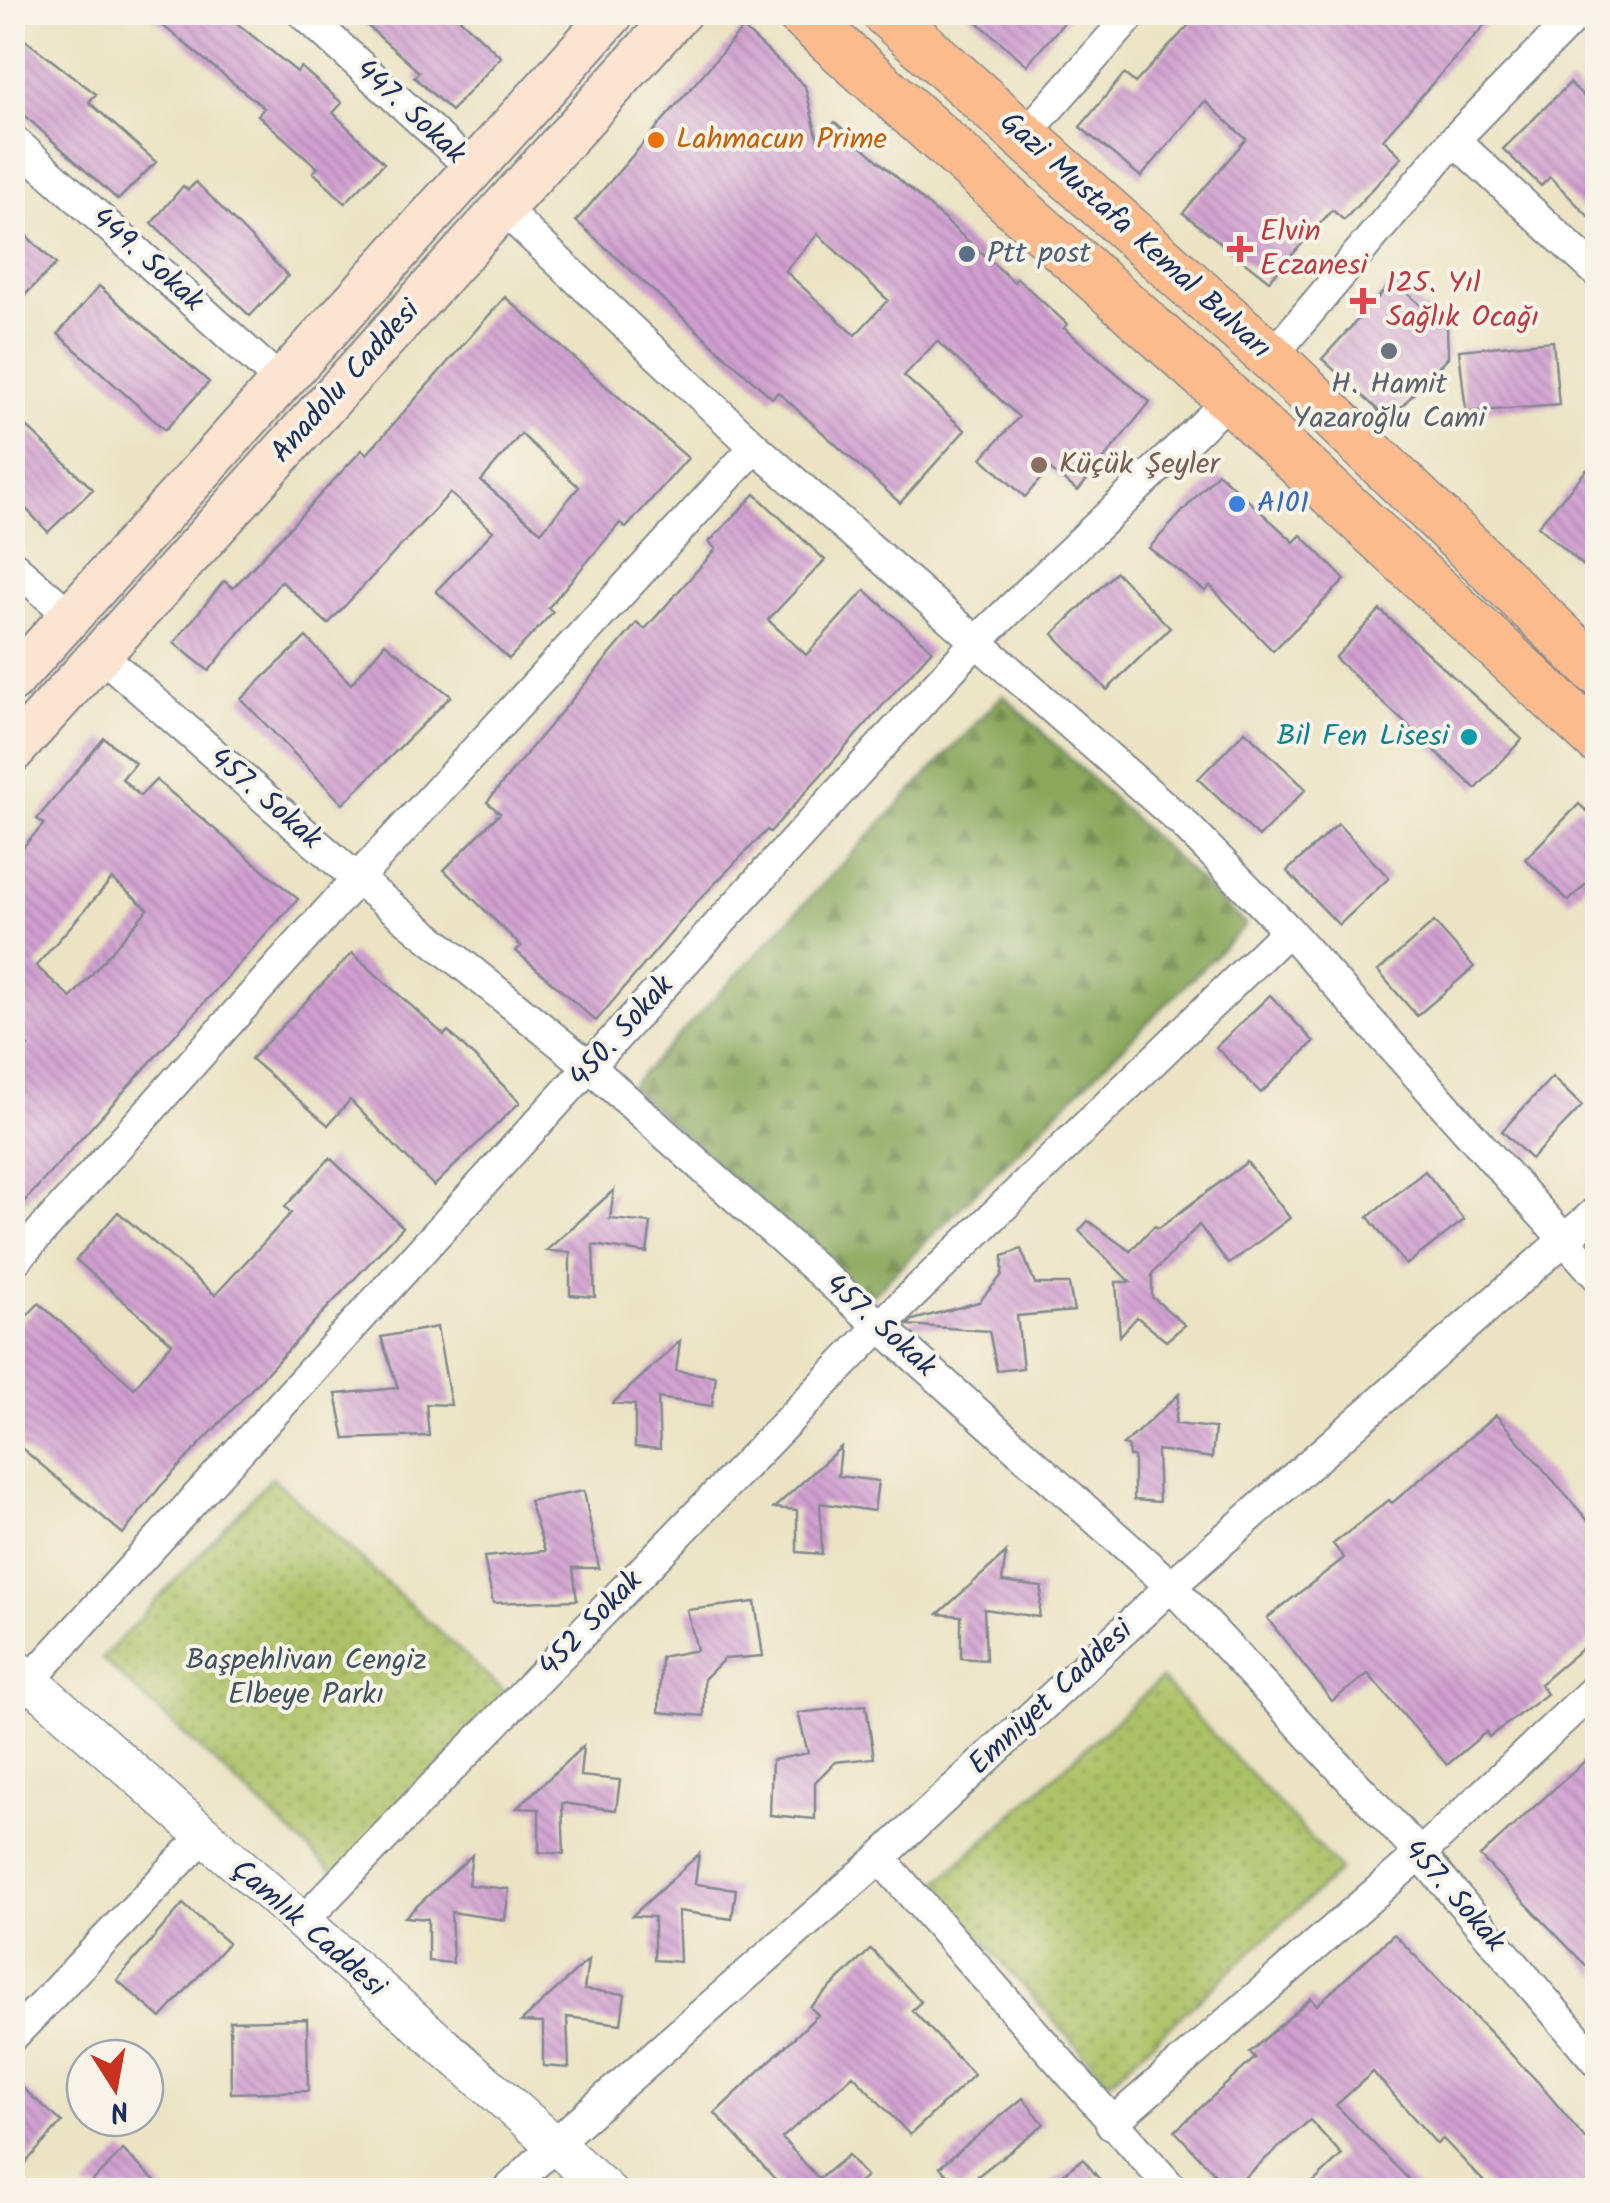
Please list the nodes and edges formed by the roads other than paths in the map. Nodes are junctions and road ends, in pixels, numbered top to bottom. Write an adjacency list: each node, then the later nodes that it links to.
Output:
1 (302, 12): 11 (street, 447. Sokak)
2 (614, 12): 11 (main road, Anadolu Caddesi)
3 (680, 12): 12 (main road, Anadolu Caddesi)
4 (799, 12): 16 (main road, Gazi Mustafa Kemal Bulvarı)
5 (885, 12): 8 (main road, Gazi Mustafa Kemal Bulvarı)
6 (1134, 12): 8 (street)
7 (1579, 12): 10 (street)
8 (1024, 136): 14 (main road, Gazi Mustafa Kemal Bulvarı)
9 (12, 138): 15 (street, 449. Sokak)
10 (1454, 140): 13 (street); 14 (street)
11 (474, 170): 15 (main road, Anadolu Caddesi)
12 (503, 209): 17 (street); 21 (main road, Anadolu Caddesi)
13 (1598, 273)
14 (1271, 357): 22 (main road, Gazi Mustafa Kemal Bulvarı)
15 (280, 381): 19 (main road, Anadolu Caddesi)
16 (1230, 399): 20 (street, 450. Sokak); 24 (main road, Gazi Mustafa Kemal Bulvarı)
17 (754, 447): 20 (street); 26 (street)
18 (12, 565): 19 (street)
19 (72, 616): 23 (main road, Anadolu Caddesi)
20 (976, 644): 27 (street); 28 (street, 450. Sokak)
21 (100, 654): 25 (main road, Anadolu Caddesi); 26 (street, 457. Sokak)
22 (1598, 672)
23 (12, 682)
24 (1598, 740)
25 (12, 752)
26 (357, 880): 28 (street, 457. Sokak); 31 (street)
27 (1288, 930): 30 (street); 33 (street, 452 Sokak)
28 (590, 1067): 33 (street, 457. Sokak); 35 (street, 450. Sokak)
29 (1598, 1210): 30 (street, Emniyet Caddesi)
30 (1564, 1240): 32 (street); 34 (street, Emniyet Caddesi)
31 (12, 1264)
32 (1598, 1277)
33 (880, 1326): 34 (street, 457. Sokak); 40 (street, 452 Sokak)
34 (1171, 1586): 38 (street, 457. Sokak); 39 (street, Emniyet Caddesi)
35 (18, 1683): 37 (street, Çamlık Caddesi)
36 (1598, 1686): 38 (street)
37 (202, 1837): 40 (street, Çamlık Caddesi); 41 (street)
38 (1420, 1854): 42 (street, 457. Sokak); 43 (street)
39 (880, 1858): 43 (street); 44 (street, Emniyet Caddesi)
40 (301, 1922): 44 (street, Çamlık Caddesi)
41 (12, 2037)
42 (1598, 2063)
43 (1110, 2124): 47 (street)
44 (554, 2145): 45 (street, Emniyet Caddesi); 46 (street, Çamlık Caddesi)
45 (508, 2190)
46 (606, 2190)
47 (1173, 2190)

